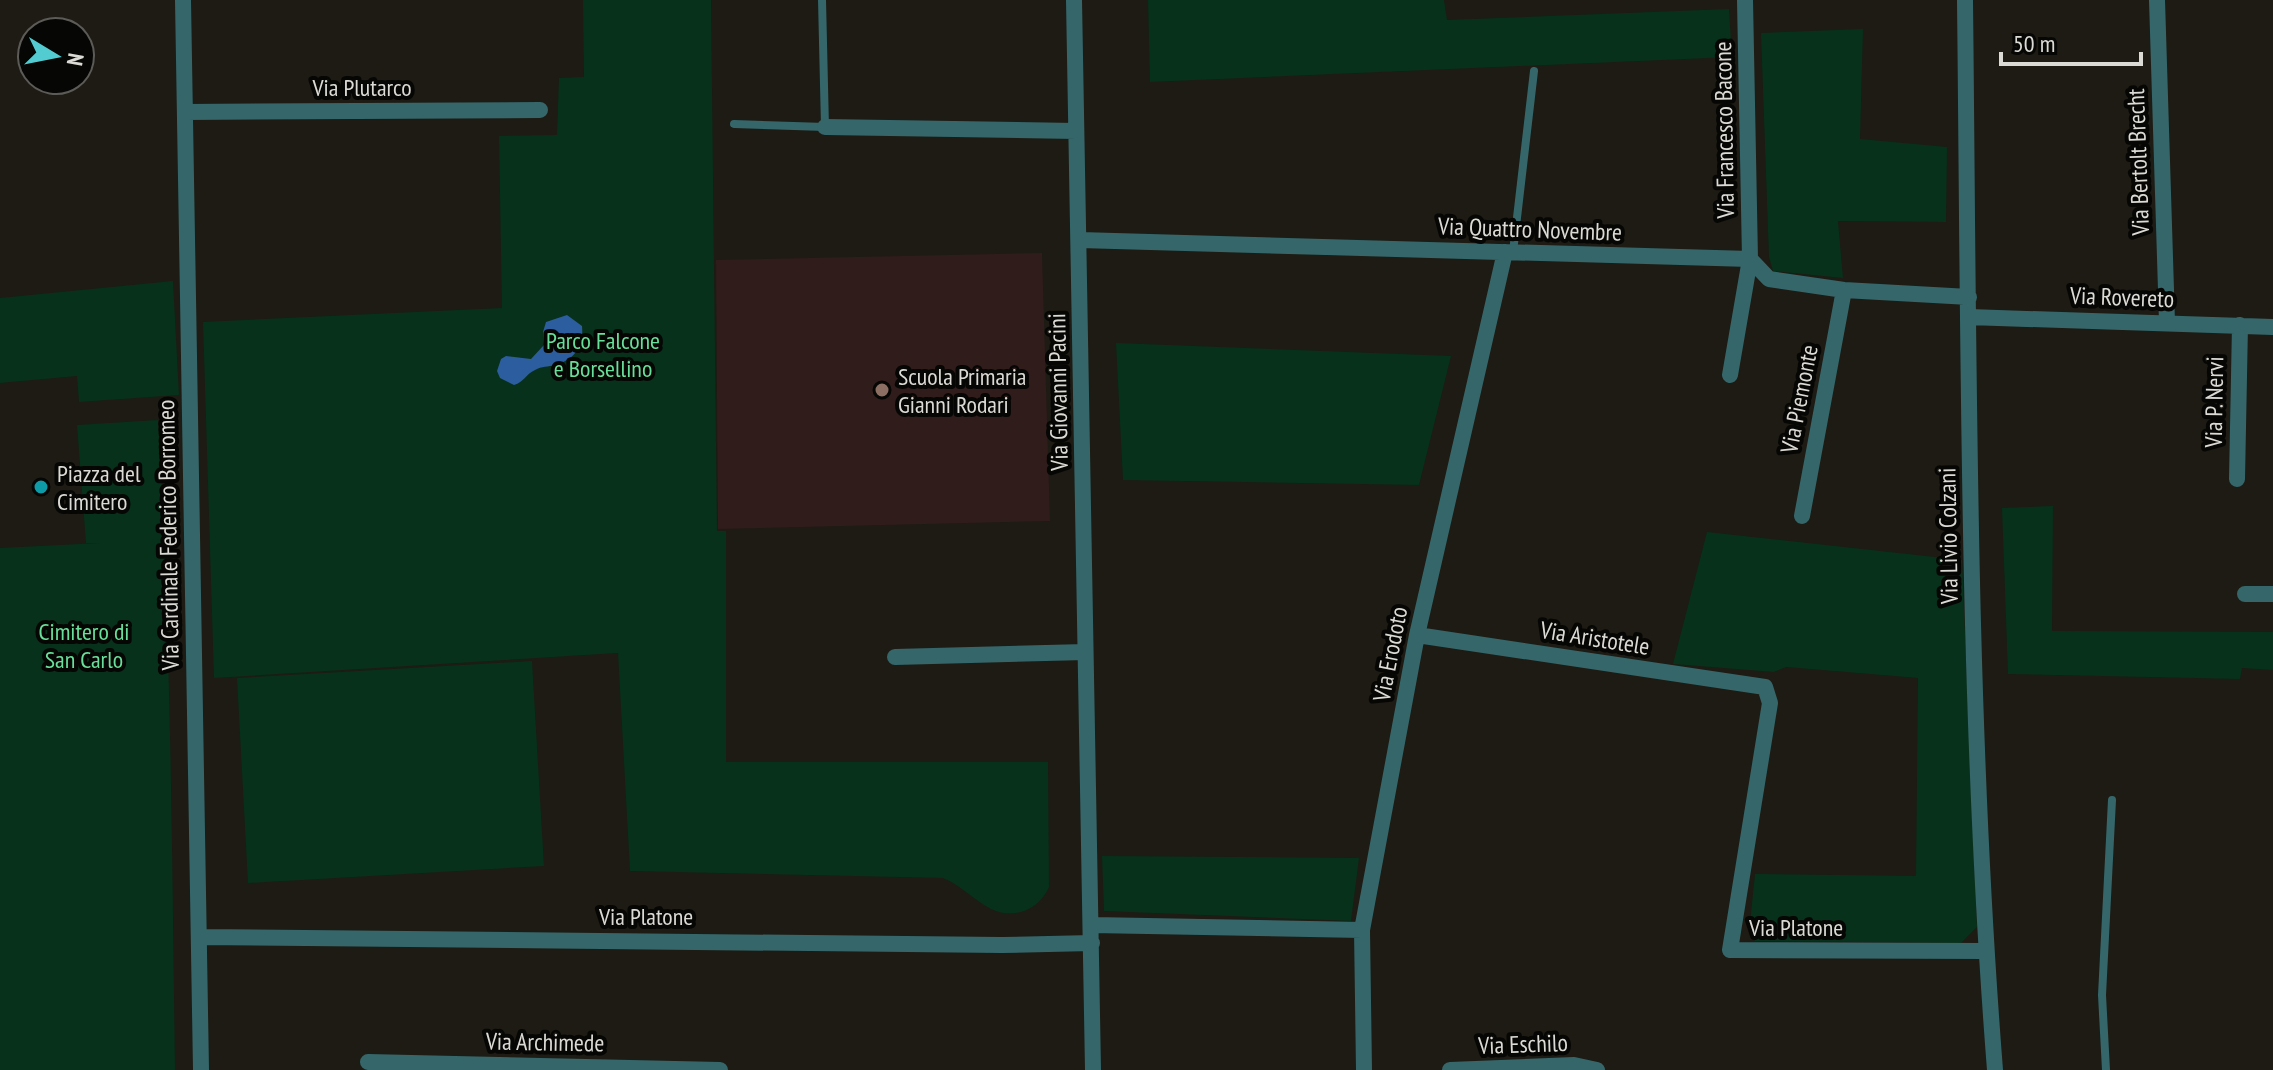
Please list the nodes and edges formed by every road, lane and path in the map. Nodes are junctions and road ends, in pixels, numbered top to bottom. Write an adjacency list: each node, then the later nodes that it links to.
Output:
1 (183, 0): 9 (street, Via Cardinale Federico Borromeo)
2 (822, 0): 11 (lane)
3 (1074, 0): 12 (street, Via Giovanni Pacini)
4 (1745, 0): 15 (street, Via Francesco Bacone)
5 (1965, 0): 17 (street, Via Livio Colzani)
6 (2157, 0): 19 (street, Via Bertolt Brecht)
7 (1534, 71): 14 (lane)
8 (540, 110): 9 (street, Via Plutarco)
9 (185, 112): 34 (street, Via Cardinale Federico Borromeo)
10 (734, 124): 11 (lane)
11 (825, 127): 12 (street)
12 (1076, 131): 13 (street, Via Giovanni Pacini)
13 (1080, 240): 14 (street, Via Quattro Novembre); 28 (street, Via Giovanni Pacini)
14 (1509, 252): 15 (street, Via Quattro Novembre); 27 (street, Via Erodoto)
15 (1750, 259): 16 (street); 22 (street, Via Francesco Bacone)
16 (1844, 290): 17 (street); 24 (street, Via Piemonte)
17 (1969, 297): 18 (street, Via Livio Colzani)
18 (1969, 317): 19 (street, Via Rovereto); 36 (street, Via Livio Colzani)
19 (2167, 322): 20 (street, Via Rovereto)
20 (2240, 325): 21 (street, Via Rovereto); 23 (street, Via P. Nervi)
21 (2273, 327)
22 (1730, 375)
23 (2237, 479)
24 (1802, 516)
25 (2245, 594): 26 (street)
26 (2273, 594)
27 (1417, 635): 30 (street, Via Aristotele); 33 (street, Via Erodoto)
28 (1085, 652): 29 (street); 32 (street, Via Giovanni Pacini)
29 (895, 657)
30 (1765, 687): 36 (street, Via Platone)
31 (2112, 800): 46 (lane)
32 (1092, 925): 33 (street); 35 (street, Via Giovanni Pacini)
33 (1362, 930): 42 (street, Via Erodoto)
34 (199, 937): 35 (street, Via Platone); 39 (street, Via Cardinale Federico Borromeo)
35 (1092, 943): 41 (street, Via Giovanni Pacini)
36 (1986, 951): 45 (street, Via Livio Colzani)
37 (368, 1062): 40 (street, Via Archimede)
38 (1574, 1067): 43 (street, Via Eschilo); 44 (street, Via Eschilo)
39 (201, 1070)
40 (720, 1070)
41 (1093, 1070)
42 (1364, 1070)
43 (1450, 1070)
44 (1597, 1070)
45 (1995, 1070)
46 (2106, 1070)

